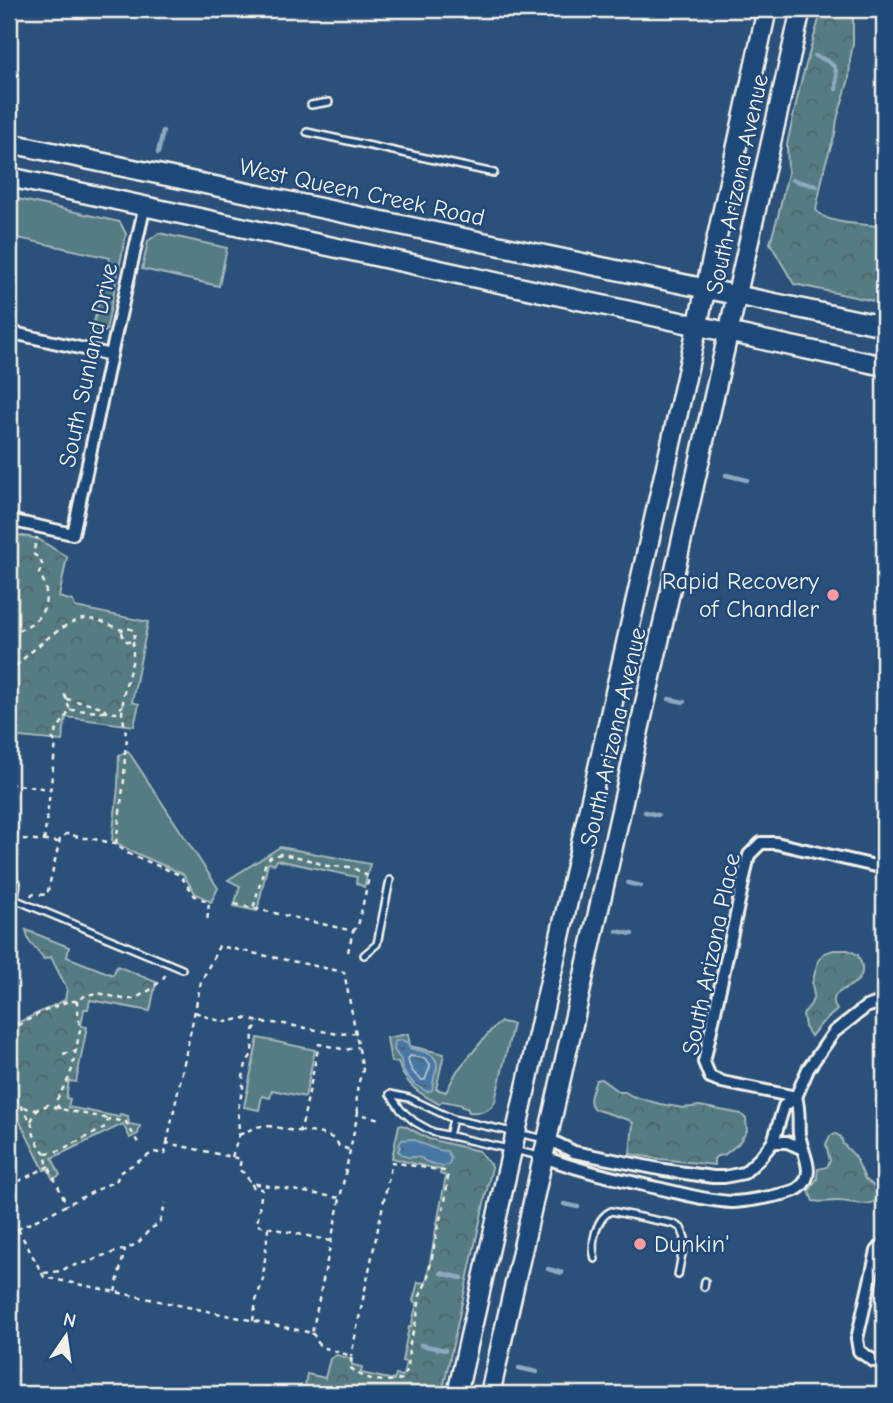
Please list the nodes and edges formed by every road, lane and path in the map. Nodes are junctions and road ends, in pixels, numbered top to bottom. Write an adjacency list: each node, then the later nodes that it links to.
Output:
1 (766, 9): 10 (main road, South Arizona Avenue)
2 (801, 9): 11 (main road, South Arizona Avenue)
3 (329, 103): 4 (lane)
4 (312, 105)
5 (307, 132): 7 (lane)
6 (9, 143): 10 (main road, West Queen Creek Road)
7 (494, 173)
8 (9, 177): 9 (main road)
9 (145, 205): 13 (main road); 16 (street, South Sunland Drive)
10 (706, 287): 11 (main road, West Queen Creek Road); 13 (main road, South Arizona Avenue)
11 (738, 294): 12 (main road, West Queen Creek Road); 15 (main road, South Arizona Avenue)
12 (884, 326)
13 (697, 327): 15 (main road); 29 (main road, South Arizona Avenue)
14 (9, 331): 16 (street)
15 (729, 334): 17 (main road); 30 (main road, South Arizona Avenue)
16 (111, 355): 19 (street, South Sunland Drive)
17 (884, 366)
18 (9, 520): 19 (street)
19 (39, 527): 21 (path)
20 (122, 630): 22 (path); 22 (path); 23 (path)
21 (9, 634)
22 (132, 640): 26 (path)
23 (9, 673)
24 (64, 693): 25 (path)
25 (66, 699): 27 (path); 28 (path)
26 (123, 705): 28 (path); 36 (path)
27 (70, 710): 28 (path); 32 (path)
28 (106, 712)
29 (608, 724): 30 (main road); 75 (main road, South Arizona Avenue)
30 (640, 731): 79 (main road, South Arizona Avenue)
31 (9, 784): 32 (path)
32 (50, 789): 34 (path)
33 (23, 839): 34 (path)
34 (44, 841): 35 (path)
35 (59, 842): 36 (path); 41 (path)
36 (116, 844): 44 (path)
37 (884, 867): 61 (street, South Arizona Place)
38 (390, 880): 48 (lane)
39 (17, 883): 40 (lane)
40 (12, 899): 41 (lane); 46 (lane)
41 (26, 904): 49 (lane)
42 (235, 904): 43 (path)
43 (253, 909): 45 (path); 45 (path)
44 (207, 923)
45 (353, 931): 47 (path)
46 (9, 941)
47 (348, 952)
48 (364, 955)
49 (169, 964): 50 (lane); 51 (path)
50 (182, 969)
51 (77, 1001): 55 (path); 58 (path)
52 (884, 1001): 61 (street)
53 (195, 1012): 54 (path); 56 (path); 77 (path)
54 (259, 1023): 56 (path); 73 (path)
55 (9, 1031)
56 (356, 1033): 57 (path)
57 (358, 1047): 67 (path); 72 (path)
58 (75, 1051): 59 (path); 62 (path)
59 (63, 1055)
60 (9, 1088): 63 (path)
61 (796, 1097): 76 (street); 80 (street)
62 (57, 1100): 64 (path); 65 (path)
63 (21, 1105): 66 (path); 71 (path)
64 (48, 1105): 65 (path); 66 (path)
65 (60, 1109): 68 (path)
66 (37, 1110): 71 (path)
67 (358, 1112): 69 (path); 81 (path)
68 (109, 1119): 78 (path); 82 (path)
69 (380, 1119)
70 (453, 1119): 74 (lane); 74 (lane); 75 (lane)
71 (32, 1121): 82 (path)
72 (299, 1131): 73 (path); 81 (path)
73 (239, 1135): 83 (path)
74 (449, 1136): 75 (lane)
75 (514, 1141): 79 (lane); 79 (lane); 104 (main road, South Arizona Avenue)
76 (773, 1142): 79 (street); 80 (street)
77 (167, 1143): 83 (path); 89 (path)
78 (140, 1146)
79 (546, 1148): 80 (street); 105 (main road, South Arizona Avenue)
80 (802, 1148)
81 (350, 1150): 87 (path)
82 (45, 1153): 84 (path)
83 (232, 1157): 85 (path)
84 (49, 1166): 86 (path); 89 (path)
85 (251, 1182): 87 (path); 90 (path)
86 (9, 1186)
87 (340, 1198): 93 (path)
88 (166, 1203): 95 (path)
89 (67, 1205): 91 (path)
90 (268, 1228): 93 (path); 100 (path)
91 (18, 1229): 92 (path); 97 (path)
92 (9, 1231)
93 (331, 1241): 101 (path)
94 (884, 1243): 103 (street)
95 (124, 1249): 97 (path); 99 (path)
96 (595, 1259): 98 (lane)
97 (43, 1273): 99 (path)
98 (678, 1275)
99 (115, 1292): 100 (path)
100 (253, 1321): 101 (path)
101 (312, 1333): 102 (path)
102 (351, 1356): 102 (path)
103 (879, 1362)
104 (457, 1394)
105 (491, 1394)

